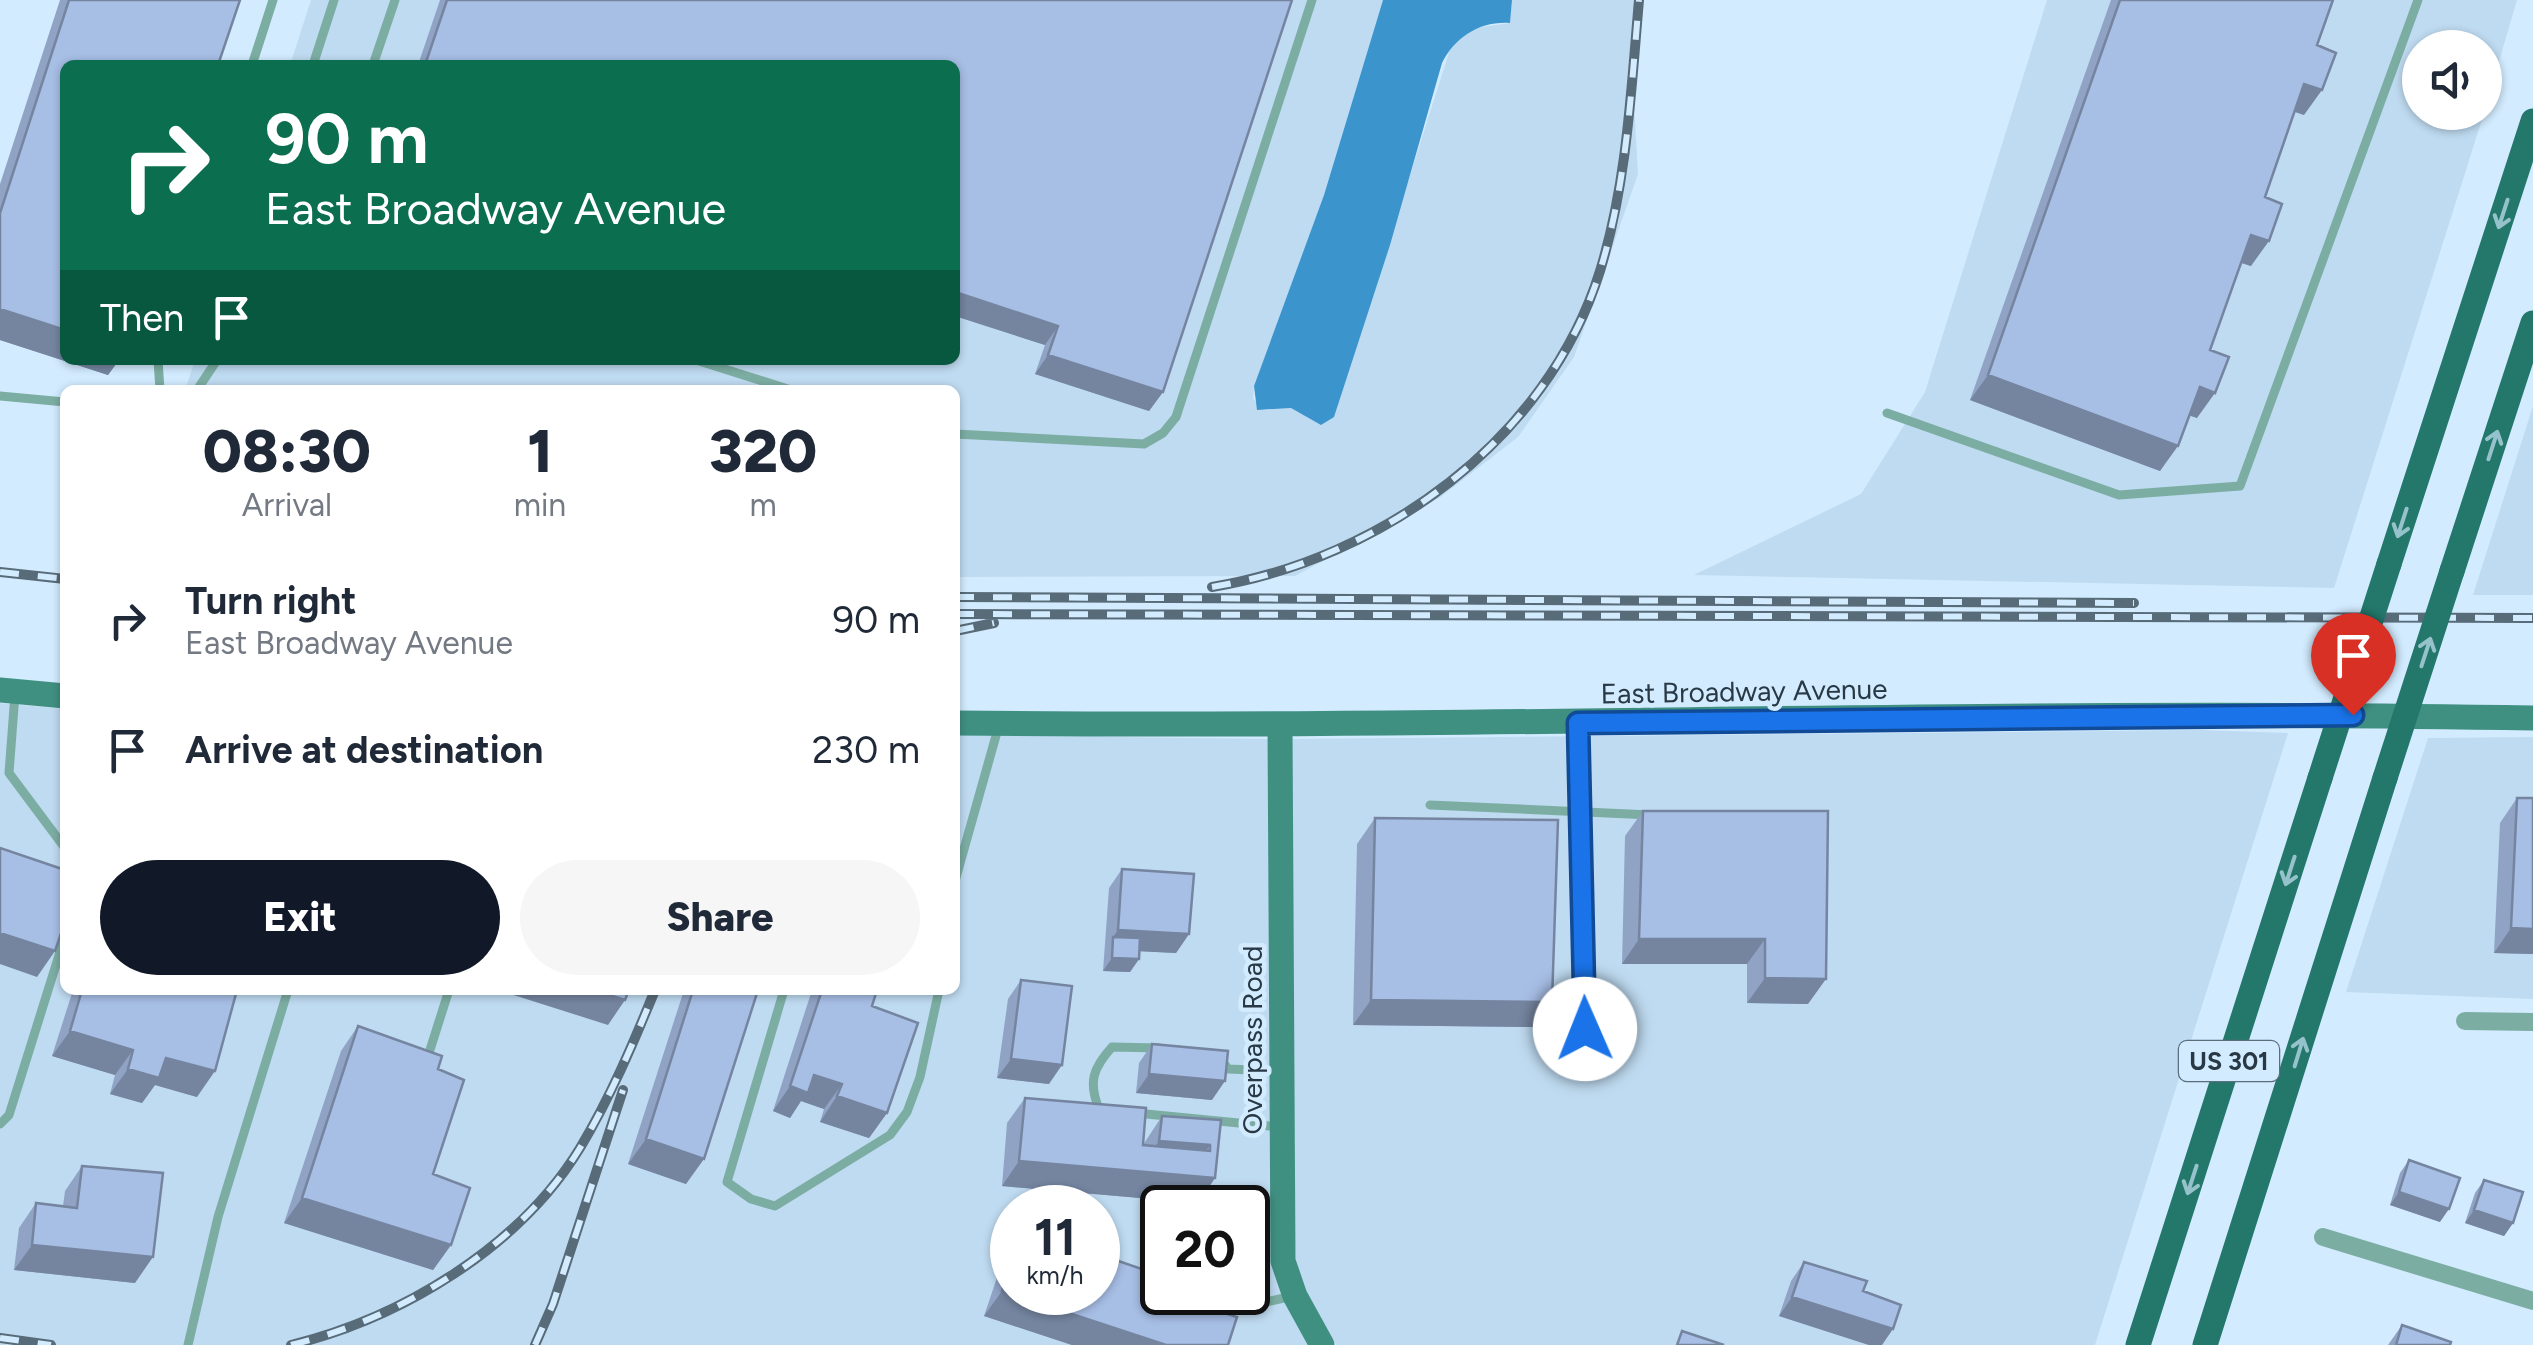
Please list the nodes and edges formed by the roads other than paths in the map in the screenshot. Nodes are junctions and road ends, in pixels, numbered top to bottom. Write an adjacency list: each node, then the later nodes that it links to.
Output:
1 (273, 0): 6 (lane)
2 (334, 0): 7 (lane)
3 (395, 0): 8 (lane)
4 (1312, 0): 16 (lane)
5 (2418, 0): 15 (lane)
6 (254, 60)
7 (315, 60)
8 (376, 60)
9 (2533, 121): 49 (main road, US 301, one-way to 49, bridge)
10 (2533, 323): 50 (main road, US 301, one-way to 10, bridge)
11 (712, 365): 12 (lane)
12 (774, 385)
13 (0, 396): 14 (lane)
14 (60, 402)
15 (1887, 413)
16 (960, 434)
17 (7, 690): 18 (main road); 27 (lane)
18 (60, 695)
19 (2533, 718): 22 (main road, East Broadway Avenue)
20 (960, 722): 21 (main road, East Broadway Avenue)
21 (999, 723): 23 (main road, East Broadway Avenue); 28 (lane)
22 (1578, 723): 23 (main road, East Broadway Avenue); 25 (lane)
23 (1280, 726): 40 (main road, Overpass Road)
24 (1430, 805): 25 (lane)
25 (1580, 810): 26 (lane); 36 (lane)
26 (1667, 816)
27 (60, 841)
28 (960, 863)
29 (60, 952): 41 (lane)
30 (286, 995): 47 (lane)
31 (447, 995): 39 (lane)
32 (783, 995): 33 (lane)
33 (938, 995)
34 (2465, 1021): 35 (street)
35 (2533, 1022)
36 (1585, 1029)
37 (1164, 1049): 42 (lane)
38 (1215, 1051): 40 (lane)
39 (429, 1053)
40 (1282, 1071): 42 (main road, Overpass Road)
41 (0, 1124)
42 (1282, 1127): 44 (main road, Overpass Road)
43 (2322, 1237): 46 (street)
44 (1295, 1296): 45 (lane); 48 (main road, Overpass Road)
45 (1270, 1301)
46 (2533, 1301)
47 (188, 1345)
48 (1322, 1345)
49 (2138, 1345)
50 (2206, 1345)

